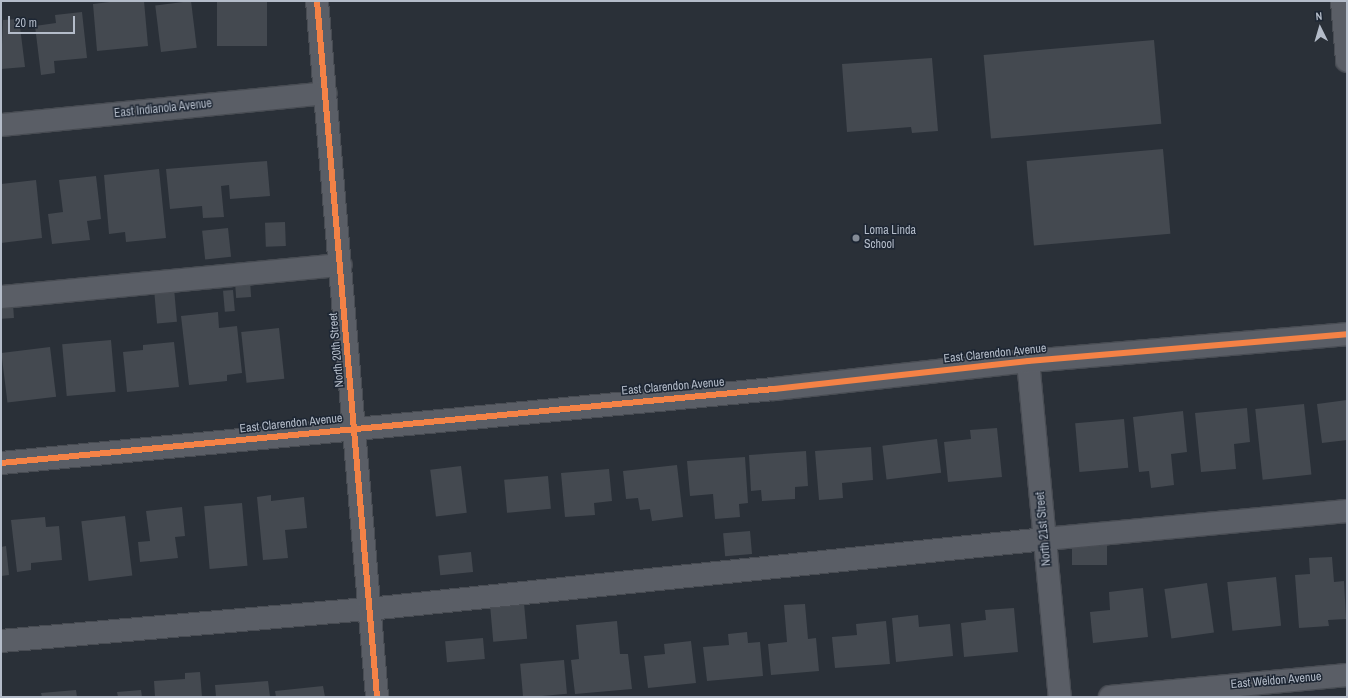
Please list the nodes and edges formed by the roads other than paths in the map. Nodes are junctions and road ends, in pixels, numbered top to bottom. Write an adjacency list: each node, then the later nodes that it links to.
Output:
1 (317, 1): 4 (street, North 20th Street)
2 (1342, 1): 3 (street)
3 (1347, 61)
4 (325, 93): 5 (street, East Indianola Avenue); 6 (street, North 20th Street)
5 (1, 125)
6 (340, 265): 7 (street); 10 (street, North 20th Street)
7 (1, 296)
8 (1347, 334): 9 (street, East Clarendon Avenue)
9 (1028, 361): 10 (street, East Clarendon Avenue); 13 (street, North 21st Street)
10 (355, 428): 11 (street, East Clarendon Avenue); 14 (street, North 20th Street)
11 (1, 463)
12 (1347, 511): 13 (street)
13 (1045, 539): 14 (street); 18 (street, North 21st Street)
14 (369, 609): 15 (street); 17 (street, North 20th Street)
15 (1, 641)
16 (1347, 675): 19 (street, East Weldon Avenue)
17 (377, 697)
18 (1060, 697)
19 (1110, 697)

